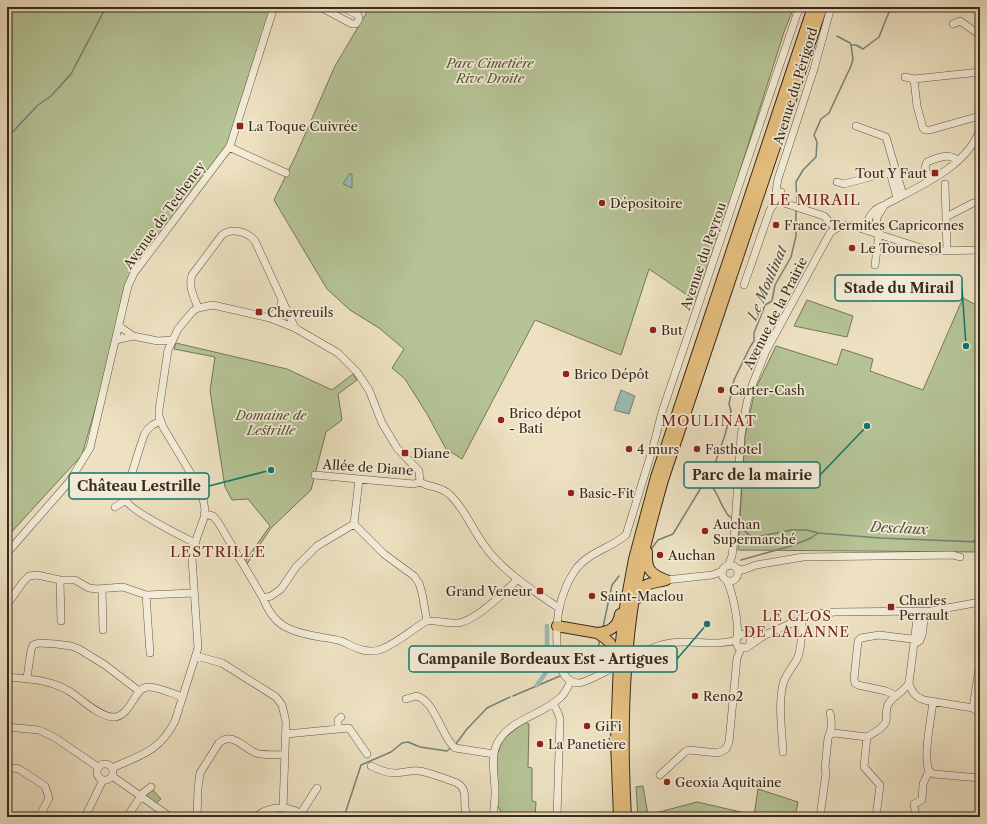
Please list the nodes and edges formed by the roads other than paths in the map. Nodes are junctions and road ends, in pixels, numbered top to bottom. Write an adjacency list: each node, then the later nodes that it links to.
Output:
1 (274, 7): 16 (street, Avenue de Techeney)
2 (320, 7): 3 (street)
3 (342, 7)
4 (801, 7): 68 (street, Avenue du Peyrou)
5 (813, 7): 54 (highway)
6 (822, 7): 53 (highway)
7 (831, 7): 23 (street, Avenue du Périgord)
8 (953, 24): 9 (street)
9 (980, 35)
10 (980, 72): 12 (street)
11 (905, 77): 12 (street)
12 (914, 79): 13 (street)
13 (980, 117)
14 (856, 126): 18 (street)
15 (980, 129): 17 (street)
16 (229, 147): 19 (street); 38 (street, Avenue de Techeney)
17 (958, 161): 20 (street); 20 (street)
18 (893, 171): 21 (street); 24 (street)
19 (286, 173)
20 (929, 181): 24 (street)
21 (837, 182)
22 (945, 184): 27 (street)
23 (780, 196): 28 (street); 34 (street)
24 (900, 197): 26 (street)
25 (973, 203): 27 (street)
26 (884, 206): 29 (street); 30 (street)
27 (946, 217): 31 (street)
28 (835, 228): 29 (street); 58 (street, Avenue de la Prairie)
29 (864, 229): 30 (street)
30 (877, 234): 31 (street); 33 (street)
31 (947, 250): 32 (street)
32 (980, 250)
33 (874, 265)
34 (744, 285)
35 (282, 300): 36 (street); 37 (street); 39 (street)
36 (198, 308): 37 (street); 42 (street)
37 (271, 318): 39 (street)
38 (119, 326): 40 (street); 41 (street, Avenue de Techeney)
39 (295, 328): 48 (street)
40 (133, 336): 41 (street); 43 (street)
41 (116, 340): 56 (street, Avenue de Techeney)
42 (172, 340): 43 (street); 44 (street)
43 (158, 341): 44 (street)
44 (168, 350): 45 (street)
45 (161, 421): 49 (street); 51 (street)
46 (315, 475): 47 (street, Allée de Diane)
47 (359, 479): 48 (street, Allée de Diane); 52 (street)
48 (420, 482): 59 (street)
49 (126, 500): 50 (street); 55 (street)
50 (115, 507)
51 (204, 514): 55 (street); 65 (street)
52 (354, 524): 65 (street); 73 (street)
53 (650, 526): 61 (highway); 86 (highway)
54 (640, 531): 76 (highway); 88 (highway)
55 (196, 543): 63 (street)
56 (7, 553)
57 (960, 557): 58 (street)
58 (732, 573): 61 (street); 71 (street)
59 (518, 579): 68 (street); 73 (street)
60 (60, 580): 62 (street); 67 (street); 72 (street)
61 (666, 580): 86 (highway)
62 (102, 589): 64 (street); 75 (street)
63 (194, 593): 64 (street); 85 (street)
64 (146, 595): 84 (street)
65 (263, 598): 73 (street)
66 (980, 602): 69 (street)
67 (7, 605)
68 (560, 607): 74 (street, Avenue du Peyrou)
69 (922, 611): 70 (street); 81 (street)
70 (801, 619): 78 (street); 108 (street)
71 (737, 620): 77 (street); 79 (street)
72 (61, 621)
73 (427, 621)
74 (557, 626): 76 (highway); 91 (street, Avenue du Peyrou)
75 (104, 630)
76 (598, 633): 88 (highway)
77 (747, 634): 78 (street); 79 (street); 82 (street)
78 (765, 635): 82 (street)
79 (736, 639): 80 (street); 83 (street)
80 (688, 642): 83 (street); 86 (street)
81 (916, 642): 92 (street); 94 (street)
82 (750, 644): 83 (street)
83 (740, 648): 117 (street)
84 (150, 653)
85 (196, 656): 95 (street); 105 (street)
86 (631, 660): 137 (highway)
87 (979, 668): 99 (street)
88 (615, 671): 91 (street); 126 (highway)
89 (7, 677): 90 (street)
90 (27, 678): 93 (street); 93 (street)
91 (571, 681): 98 (street)
92 (909, 683): 94 (street); 97 (street)
93 (139, 691): 95 (street)
94 (896, 696): 107 (street)
95 (183, 697): 115 (street)
96 (406, 699): 110 (street)
97 (933, 702): 99 (street); 116 (street)
98 (553, 703): 110 (street); 136 (street)
99 (973, 708): 101 (street)
100 (830, 713): 106 (street)
101 (980, 714)
102 (341, 717): 104 (street)
103 (7, 727): 114 (street)
104 (338, 729): 105 (street); 109 (street)
105 (286, 734): 111 (street)
106 (830, 734): 107 (street); 138 (street)
107 (867, 737): 139 (street)
108 (783, 752)
109 (367, 754)
110 (494, 754): 135 (street)
111 (285, 755): 124 (street); 132 (street)
112 (371, 766): 134 (street)
113 (7, 767): 129 (street)
114 (98, 767): 115 (street); 120 (street)
115 (112, 768): 118 (street)
116 (929, 771): 119 (street); 128 (street)
117 (660, 775)
118 (112, 776): 120 (street); 123 (street)
119 (980, 778)
120 (103, 780): 130 (street)
121 (151, 787): 123 (street)
122 (316, 788): 127 (street)
123 (140, 797): 125 (street); 131 (street)
124 (283, 808): 127 (street); 133 (street)
125 (167, 812)
126 (619, 814)
127 (303, 815)
128 (916, 816)
129 (39, 817)
130 (85, 817)
131 (127, 817)
132 (196, 817)
133 (255, 817)
134 (471, 817)
135 (493, 817)
136 (557, 817)
137 (626, 817)
138 (820, 817)
139 (876, 817)

